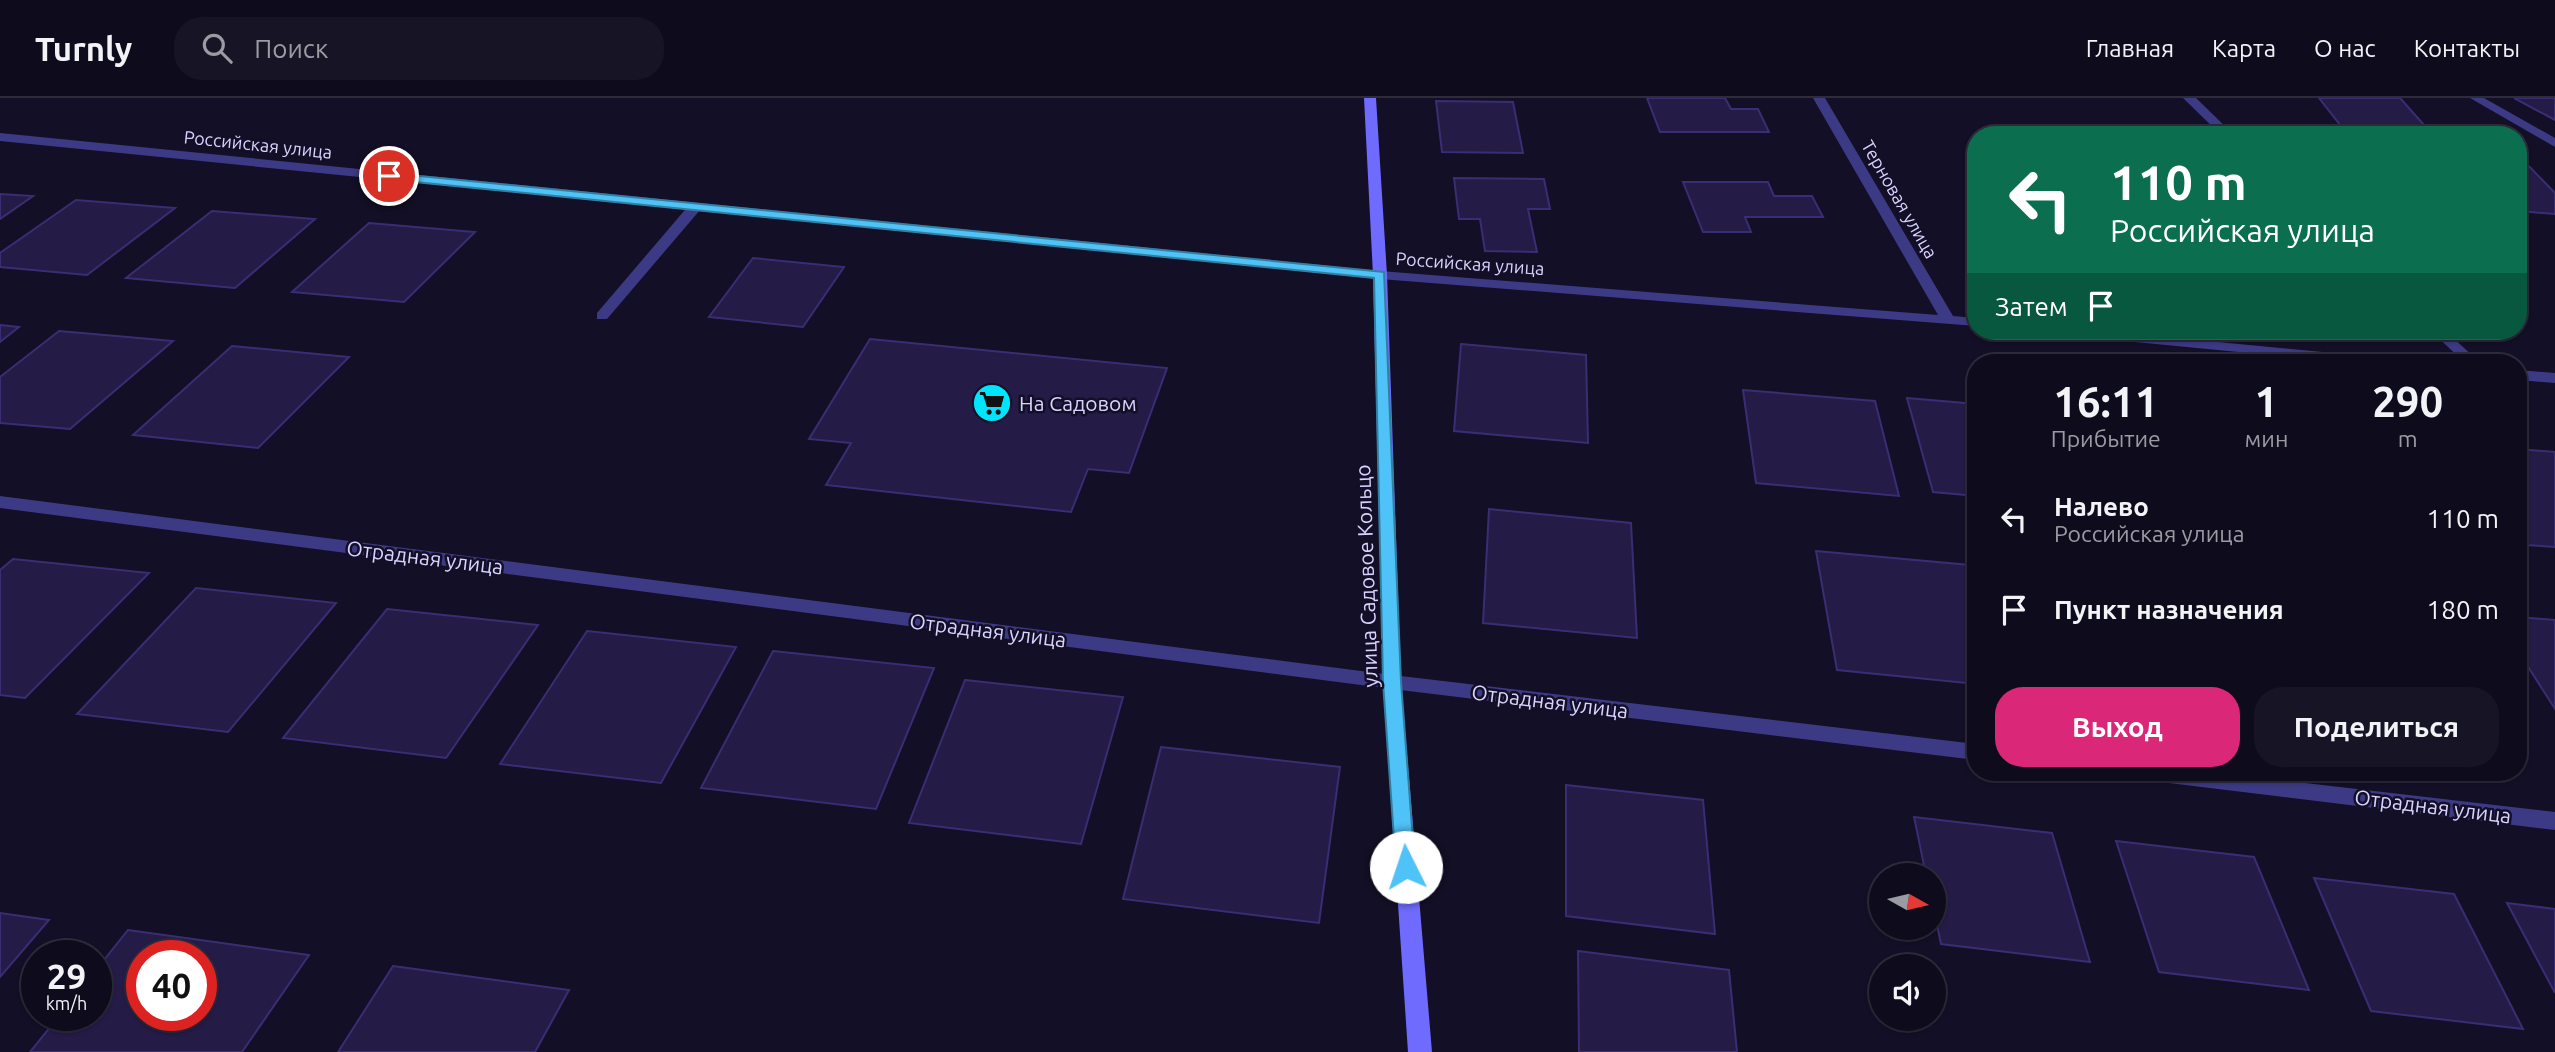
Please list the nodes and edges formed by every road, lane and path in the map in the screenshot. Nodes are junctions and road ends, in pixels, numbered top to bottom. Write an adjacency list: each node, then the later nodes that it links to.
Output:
1 (1370, 98): 11 (street, улица Садовое Кольцо)
2 (1819, 98): 13 (street, Терновая улица)
3 (2189, 98): 5 (street)
4 (2476, 98): 6 (street)
5 (2219, 126)
6 (2525, 126)
7 (2527, 127): 9 (street)
8 (0, 137): 10 (street, Российская улица)
9 (2555, 143)
10 (695, 207): 11 (street, Российская улица); 12 (street)
11 (1380, 275): 13 (street, Российская улица); 22 (street, улица Садовое Кольцо)
12 (602, 316)
13 (1948, 320): 14 (street, Российская улица)
14 (1967, 321)
15 (2156, 340): 17 (street)
16 (2448, 340): 18 (street)
17 (2302, 354)
18 (2463, 354)
19 (2527, 376): 20 (street)
20 (2555, 378)
21 (0, 502): 22 (street, Отрадная улица)
22 (1392, 682): 23 (street, Отрадная улица); 26 (street, улица Садовое Кольцо)
23 (1967, 751)
24 (2219, 781): 25 (street, Отрадная улица)
25 (2555, 821)
26 (1420, 1052)

